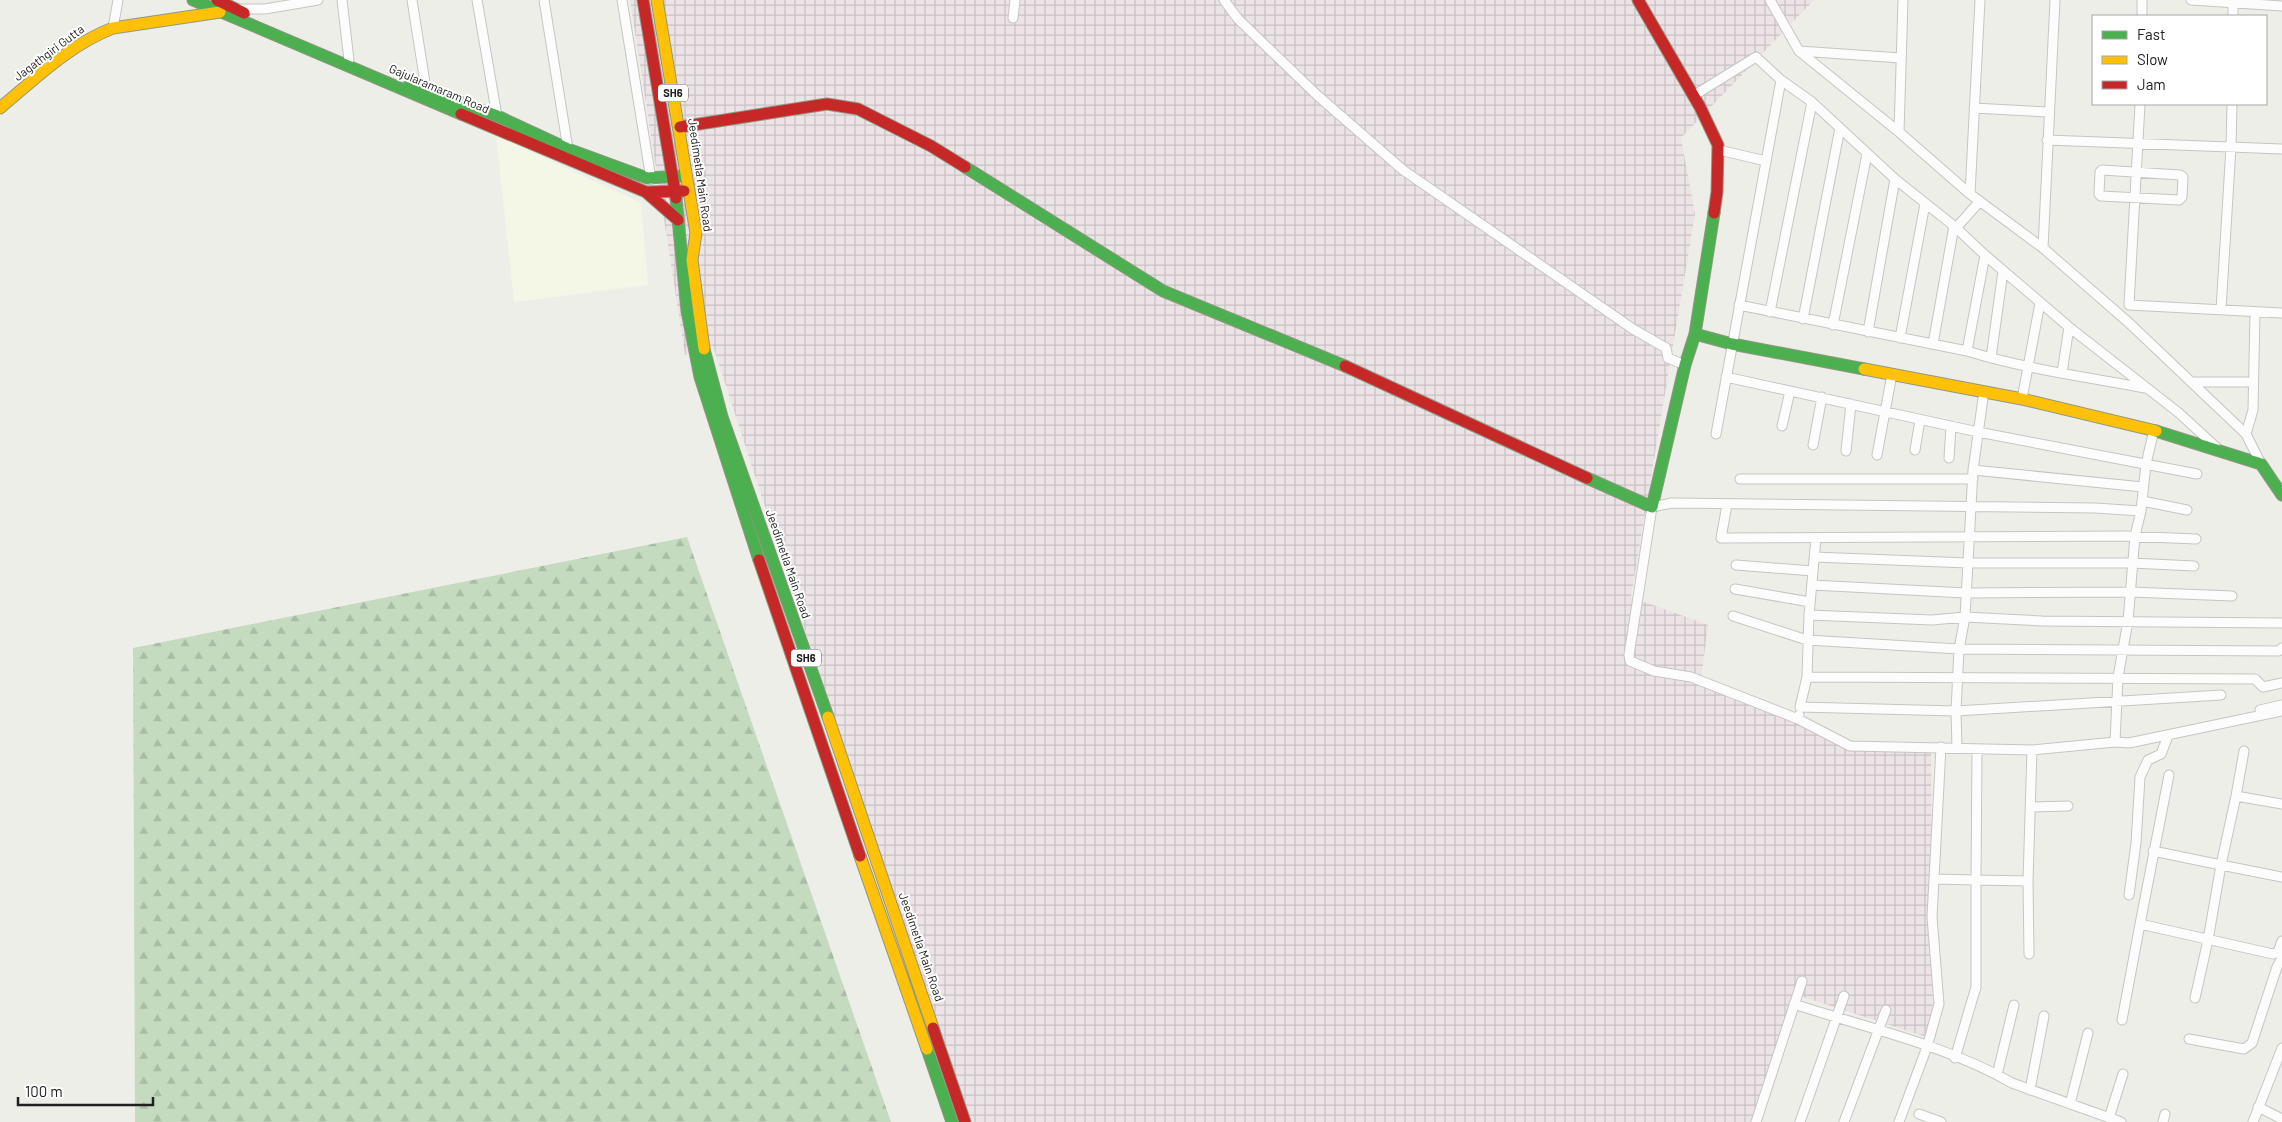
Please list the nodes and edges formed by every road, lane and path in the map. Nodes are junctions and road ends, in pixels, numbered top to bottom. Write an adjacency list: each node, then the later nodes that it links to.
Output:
1 (118, 0): 29 (street)
2 (193, 0): 25 (main road, Gajularamaram Road)
3 (217, 0): 24 (main road, Gajularamaram Road)
4 (318, 0): 22 (street)
5 (342, 0): 33 (street)
6 (412, 0): 35 (street)
7 (477, 0): 43 (street)
8 (544, 0): 50 (street)
9 (622, 0): 57 (street)
10 (643, 0): 56 (main road, SH6)
11 (657, 0): 30 (main road, Jeedimetla Main Road / SH6)
12 (1015, 0): 28 (street)
13 (1224, 0): 89 (street)
14 (1638, 0): 36 (main road)
15 (1770, 0): 31 (street)
16 (1903, 0): 32 (street)
17 (1980, 0): 41 (street)
18 (2055, 0): 42 (street)
19 (2142, 0): 26 (street)
20 (2191, 0): 21 (street)
21 (2233, 3): 23 (street); 27 (street)
22 (264, 5): 24 (street)
23 (2282, 6)
24 (237, 10): 25 (main road, Jagathgiri Gutta); 33 (main road, Gajularamaram Road)
25 (221, 12): 29 (main road, Jagathgiri Gutta); 59 (main road, Gajularamaram Road)
26 (2142, 15)
27 (2232, 15)
28 (1013, 18)
29 (113, 28): 40 (main road, Jagathgiri Gutta)
30 (663, 37): 44 (main road, Jeedimetla Main Road / SH6); 56 (main road)
31 (1800, 51): 32 (street); 46 (street)
32 (1901, 58): 46 (street)
33 (349, 60): 35 (main road, Gajularamaram Road)
34 (1781, 80): 36 (street); 37 (street); 54 (street)
35 (426, 89): 43 (main road, Gajularamaram Road)
36 (1693, 96): 52 (main road)
37 (1812, 102): 45 (street); 75 (street)
38 (2140, 105): 48 (street)
39 (2232, 105): 49 (street)
40 (0, 108)
41 (1974, 108): 42 (street); 61 (street)
42 (2048, 112): 47 (street)
43 (497, 116): 50 (main road, Gajularamaram Road)
44 (680, 127): 69 (main road, Jeedimetla Main Road / SH6); 127 (main road)
45 (1840, 128): 53 (street); 78 (street)
46 (1899, 132): 61 (street)
47 (2047, 140): 48 (street); 67 (street)
48 (2139, 144): 49 (street); 55 (street)
49 (2231, 147): 51 (street); 74 (street)
50 (568, 149): 57 (main road, Gajularamaram Road)
51 (2282, 149)
52 (1718, 150): 54 (street); 83 (main road)
53 (1867, 154): 58 (street); 80 (street)
54 (1766, 161): 72 (street)
55 (2138, 172): 62 (street); 62 (street); 62 (street)
56 (678, 176): 57 (main road, Gajularamaram Road); 60 (main road, SH6)
57 (651, 179)
58 (1894, 179): 64 (street); 82 (street)
59 (646, 192): 60 (main road, Gajularamaram Road); 65 (main road)
60 (680, 192): 65 (main road, SH6); 69 (main road)
61 (1970, 194): 63 (street)
62 (2136, 198): 73 (street)
63 (1980, 201): 66 (street); 67 (street)
64 (1925, 204): 66 (street); 84 (street)
65 (678, 220): 123 (main road, SH6)
66 (1955, 227): 68 (street); 86 (street)
67 (2043, 248): 79 (street)
68 (1984, 255): 70 (street); 87 (street)
69 (692, 260): 121 (main road, Jeedimetla Main Road / SH6)
70 (2003, 271): 71 (street); 88 (street)
71 (2040, 303): 81 (street); 90 (street)
72 (1739, 305): 75 (street); 85 (street)
73 (2129, 305): 74 (street); 79 (street)
74 (2221, 310): 76 (street)
75 (1770, 312): 78 (street)
76 (2255, 312): 77 (street); 95 (street)
77 (2282, 313)
78 (1802, 319): 80 (street)
79 (2128, 322): 94 (street)
80 (1833, 325): 82 (street)
81 (2069, 327): 91 (street); 96 (street)
82 (1868, 332): 84 (street)
83 (1695, 334): 85 (main road); 89 (main road)
84 (1900, 338): 86 (street)
85 (1732, 344): 92 (main road); 93 (street)
86 (1933, 344): 87 (street)
87 (1967, 351): 88 (street)
88 (1991, 358): 90 (street)
89 (1685, 365): 127 (main road)
90 (2028, 366): 91 (street); 100 (street)
91 (2062, 373): 96 (street)
92 (1892, 374): 98 (main road); 102 (street)
93 (1726, 377): 97 (street); 108 (street)
94 (2192, 382): 95 (street); 109 (street)
95 (2253, 382): 109 (street)
96 (2146, 388): 113 (street)
97 (1790, 391): 99 (street); 104 (street)
98 (1984, 391): 100 (main road); 107 (street)
99 (1822, 397): 101 (street); 110 (street)
100 (2022, 399): 106 (main road)
101 (1852, 404): 102 (street); 112 (street)
102 (1886, 412): 103 (street); 114 (street)
103 (1920, 420): 105 (street); 111 (street)
104 (1782, 426)
105 (1951, 426): 107 (street); 115 (street)
106 (2154, 430): 113 (main road); 116 (street)
107 (1978, 432): 116 (street); 119 (street)
108 (1716, 434)
109 (2246, 434): 117 (street)
110 (1813, 445)
111 (1915, 450)
112 (1846, 451)
113 (2220, 451): 117 (main road)
114 (1877, 455)
115 (1949, 458)
116 (2146, 464): 118 (street); 122 (street)
117 (2261, 464): 124 (main road)
118 (2197, 474)
119 (1974, 475): 120 (street); 122 (street); 128 (street)
120 (1740, 479)
121 (746, 485): 123 (main road); 214 (main road, Jeedimetla Main Road / SH6)
122 (2143, 487): 126 (street)
123 (734, 488): 213 (main road, SH6)
124 (2282, 495)
125 (1727, 505): 127 (street); 128 (street); 132 (street)
126 (2142, 506): 128 (street); 129 (street); 131 (street)
127 (1652, 507): 165 (street)
128 (1972, 508): 130 (street)
129 (2187, 510)
130 (1970, 536): 131 (street); 132 (street); 135 (street)
131 (2135, 536): 133 (street); 136 (street)
132 (1816, 538): 134 (street)
133 (2196, 539)
134 (1814, 557): 135 (street); 139 (street)
135 (1968, 563): 136 (street); 143 (street)
136 (2132, 563): 138 (street); 142 (street)
137 (1736, 566): 139 (street)
138 (2194, 566)
139 (1813, 571): 140 (street)
140 (1812, 585): 143 (street); 145 (street)
141 (1735, 589): 145 (street)
142 (2131, 592): 143 (street); 144 (street); 149 (street)
143 (1966, 593): 148 (street)
144 (2232, 596)
145 (1810, 602): 146 (street)
146 (1809, 615): 148 (street); 151 (street)
147 (1733, 616): 151 (street)
148 (1965, 617): 149 (street); 153 (street)
149 (2128, 620): 150 (street); 154 (street)
150 (2282, 623)
151 (1807, 640): 153 (street); 155 (street)
152 (2282, 648): 154 (street)
153 (1958, 649): 154 (street); 156 (street)
154 (2123, 651): 157 (street)
155 (1807, 677): 156 (street); 162 (street)
156 (1957, 677): 157 (street); 163 (street)
157 (2118, 677): 158 (street); 160 (street)
158 (2282, 683)
159 (2221, 695): 160 (street)
160 (2116, 702): 163 (street); 167 (street)
161 (2282, 705): 167 (street)
162 (1800, 707): 163 (street); 165 (street)
163 (1956, 711): 169 (street)
164 (2282, 711): 166 (street)
165 (1798, 719): 168 (street)
166 (2168, 736): 167 (street); 184 (street)
167 (2119, 742): 171 (street)
168 (1941, 747): 169 (street); 181 (street)
169 (1957, 748): 170 (street)
170 (1977, 750): 171 (street); 182 (street)
171 (2032, 750): 177 (street)
172 (2244, 751): 174 (street)
173 (2169, 775): 178 (street)
174 (2236, 796): 175 (street); 179 (street)
175 (2282, 804)
176 (2068, 806): 177 (street)
177 (2030, 807): 183 (street)
178 (2153, 851): 179 (street); 185 (street)
179 (2221, 865): 180 (street); 186 (street)
180 (2282, 877)
181 (1934, 879): 182 (street); 202 (street)
182 (1976, 880): 183 (street); 204 (street)
183 (2028, 881): 188 (street)
184 (2129, 895)
185 (2140, 924): 186 (street); 198 (street)
186 (2208, 940): 187 (street); 192 (street)
187 (2282, 941)
188 (2029, 954)
189 (2282, 958): 201 (street)
190 (1802, 981): 193 (street)
191 (1844, 996): 197 (street)
192 (2195, 998)
193 (1794, 1004): 197 (street); 215 (street)
194 (2014, 1005): 206 (street)
195 (1886, 1010): 199 (street)
196 (2044, 1016): 207 (street)
197 (1837, 1018): 199 (street); 216 (street)
198 (2122, 1020)
199 (1879, 1031): 202 (street); 217 (street)
200 (2088, 1033): 208 (street)
201 (2189, 1039)
202 (1927, 1047): 204 (street); 218 (street)
203 (2282, 1048): 209 (street)
204 (1955, 1058): 206 (street)
205 (2123, 1074): 211 (street)
206 (1997, 1075): 207 (street)
207 (2030, 1090): 208 (street)
208 (2070, 1104): 211 (street)
209 (2258, 1107): 212 (street); 221 (street)
210 (1919, 1114): 219 (street)
211 (2109, 1118): 220 (street)
212 (2282, 1119)
213 (952, 1122)
214 (965, 1122)
215 (1756, 1122)
216 (1800, 1122)
217 (1844, 1122)
218 (1899, 1122)
219 (1941, 1122)
220 (2121, 1122)
221 (2253, 1122)

